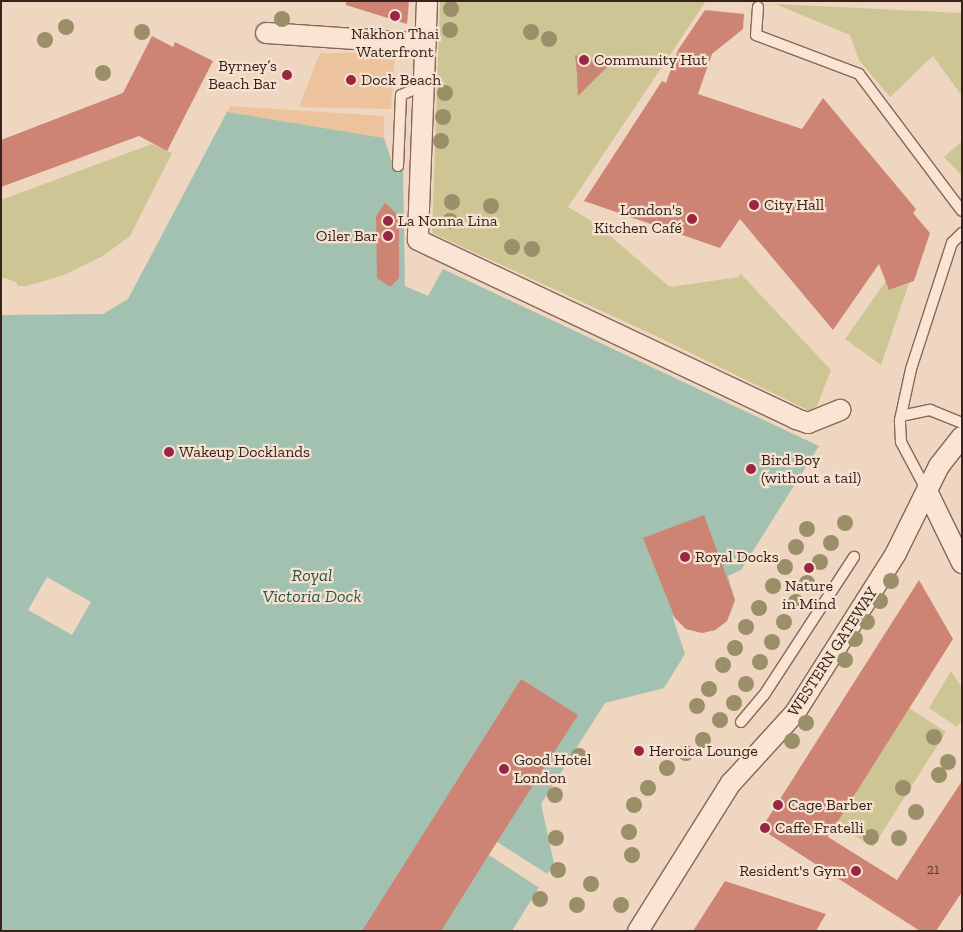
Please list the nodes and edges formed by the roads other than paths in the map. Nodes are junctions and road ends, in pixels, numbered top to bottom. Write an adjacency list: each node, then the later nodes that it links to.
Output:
1 (427, 1): 4 (street)
2 (758, 7): 7 (lane)
3 (266, 33): 4 (street)
4 (426, 44): 5 (street)
5 (424, 86): 6 (lane); 9 (street)
6 (398, 166)
7 (962, 211)
8 (962, 233): 10 (lane)
9 (841, 410)
10 (901, 416): 11 (lane); 13 (lane)
11 (962, 423)
12 (962, 437): 13 (street, WESTERN GATEWAY)
13 (927, 491): 15 (street); 17 (street, WESTERN GATEWAY)
14 (854, 558): 16 (lane)
15 (962, 563)
16 (741, 722)
17 (638, 931)

